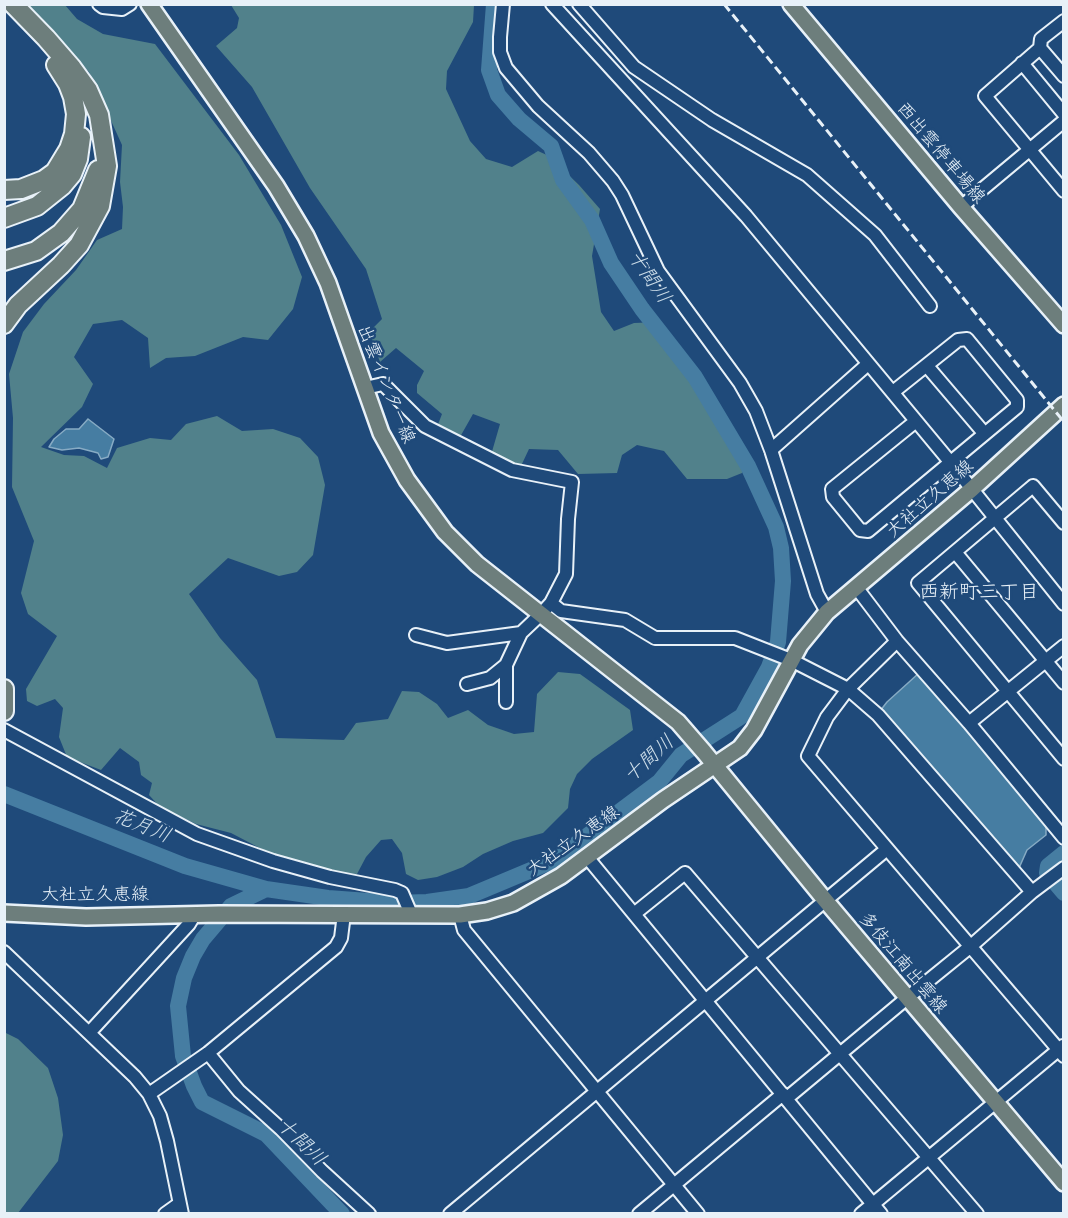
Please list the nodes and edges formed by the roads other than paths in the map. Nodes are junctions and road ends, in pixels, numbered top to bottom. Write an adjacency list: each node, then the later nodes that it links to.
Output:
1 (13, 4): 17 (highway)
2 (99, 4): 3 (street)
3 (130, 4)
4 (149, 4): 29 (main road, 出雲インター線)
5 (503, 4): 34 (street)
6 (552, 4): 27 (street)
7 (579, 4): 24 (street)
8 (791, 4): 21 (main road, 西出雲停車場線)
9 (4, 9): 14 (highway)
10 (1064, 21): 11 (street)
11 (1041, 48): 12 (street); 13 (street)
12 (1022, 63): 15 (street); 18 (street)
13 (1064, 76)
14 (73, 97): 19 (highway); 22 (highway)
15 (1064, 114)
16 (1064, 121): 18 (street)
17 (104, 139): 23 (highway); 25 (highway)
18 (1030, 149): 20 (street); 21 (street)
19 (4, 190)
20 (1064, 192)
21 (961, 207): 26 (main road, 西出雲停車場線)
22 (4, 218)
23 (4, 261)
24 (930, 306)
25 (4, 324)
26 (1064, 325)
27 (868, 364): 30 (street); 34 (street)
28 (927, 366): 30 (street); 33 (street); 33 (street)
29 (365, 388): 42 (main road, 出雲インター線); 42 (street)
30 (892, 392): 32 (street)
31 (1064, 405): 36 (main road, 大社立久恵線)
32 (916, 421): 35 (street); 35 (street)
33 (984, 433): 35 (street)
34 (771, 450): 43 (street)
35 (951, 463): 36 (street)
36 (972, 489): 37 (street); 40 (main road, 大社立久恵線)
37 (994, 519): 38 (street); 39 (street); 41 (street)
38 (1064, 523)
39 (955, 552): 49 (street); 55 (street)
40 (856, 587): 43 (main road, 大社立久恵線); 46 (street)
41 (1064, 604)
42 (546, 609): 44 (street); 48 (street); 61 (main road, 出雲インター線)
43 (827, 612): 48 (main road, 大社立久恵線)
44 (521, 633): 45 (street); 50 (street)
45 (416, 635)
46 (897, 641): 54 (street); 58 (street)
47 (1064, 646): 49 (street)
48 (791, 660): 54 (street); 61 (main road, 大社立久恵線)
49 (1045, 661): 51 (street); 55 (street)
50 (506, 665): 52 (street); 56 (street)
51 (1064, 683)
52 (467, 684)
53 (4, 689): 57 (highway)
54 (848, 689): 63 (street); 66 (street)
55 (1007, 693): 58 (street); 60 (street)
56 (506, 702)
57 (4, 711)
58 (969, 723): 62 (street)
59 (4, 730): 71 (street)
60 (1064, 759)
61 (715, 765): 64 (main road, 大社立久恵線); 67 (main road, 多伎江南出雲線)
62 (1064, 838)
63 (887, 849): 67 (street); 74 (street)
64 (587, 857): 72 (street); 73 (main road, 大社立久恵線)
65 (1062, 873): 66 (street)
66 (1032, 892): 74 (street)
67 (825, 900): 76 (street); 77 (main road, 多伎江南出雲線)
68 (4, 913): 69 (main road, 大社立久恵線)
69 (195, 914): 70 (main road, 大社立久恵線); 79 (street)
70 (344, 914): 71 (main road, 大社立久恵線); 81 (street)
71 (411, 914): 73 (main road, 大社立久恵線)
72 (634, 914): 76 (street); 78 (street)
73 (460, 915): 83 (street)
74 (971, 946): 77 (street); 80 (street)
75 (4, 952): 79 (street)
76 (757, 958): 78 (street); 82 (street)
77 (907, 998): 82 (street); 86 (main road, 多伎江南出雲線)
78 (705, 1002): 83 (street); 85 (street)
79 (89, 1033): 84 (street)
80 (1062, 1051): 86 (street)
81 (208, 1053): 84 (street); 93 (street)
82 (840, 1055): 85 (street); 87 (street)
83 (597, 1090): 89 (street); 94 (street)
84 (149, 1094): 91 (street)
85 (785, 1096): 89 (street); 90 (street)
86 (995, 1102): 87 (street); 88 (main road, 多伎江南出雲線)
87 (927, 1158): 90 (street); 99 (street)
88 (1064, 1183)
89 (674, 1185): 95 (street); 96 (street)
90 (873, 1203): 97 (street); 98 (street)
91 (181, 1209): 92 (street)
92 (165, 1214)
93 (369, 1214)
94 (450, 1214)
95 (639, 1214)
96 (698, 1214)
97 (861, 1214)
98 (881, 1214)
99 (977, 1214)

